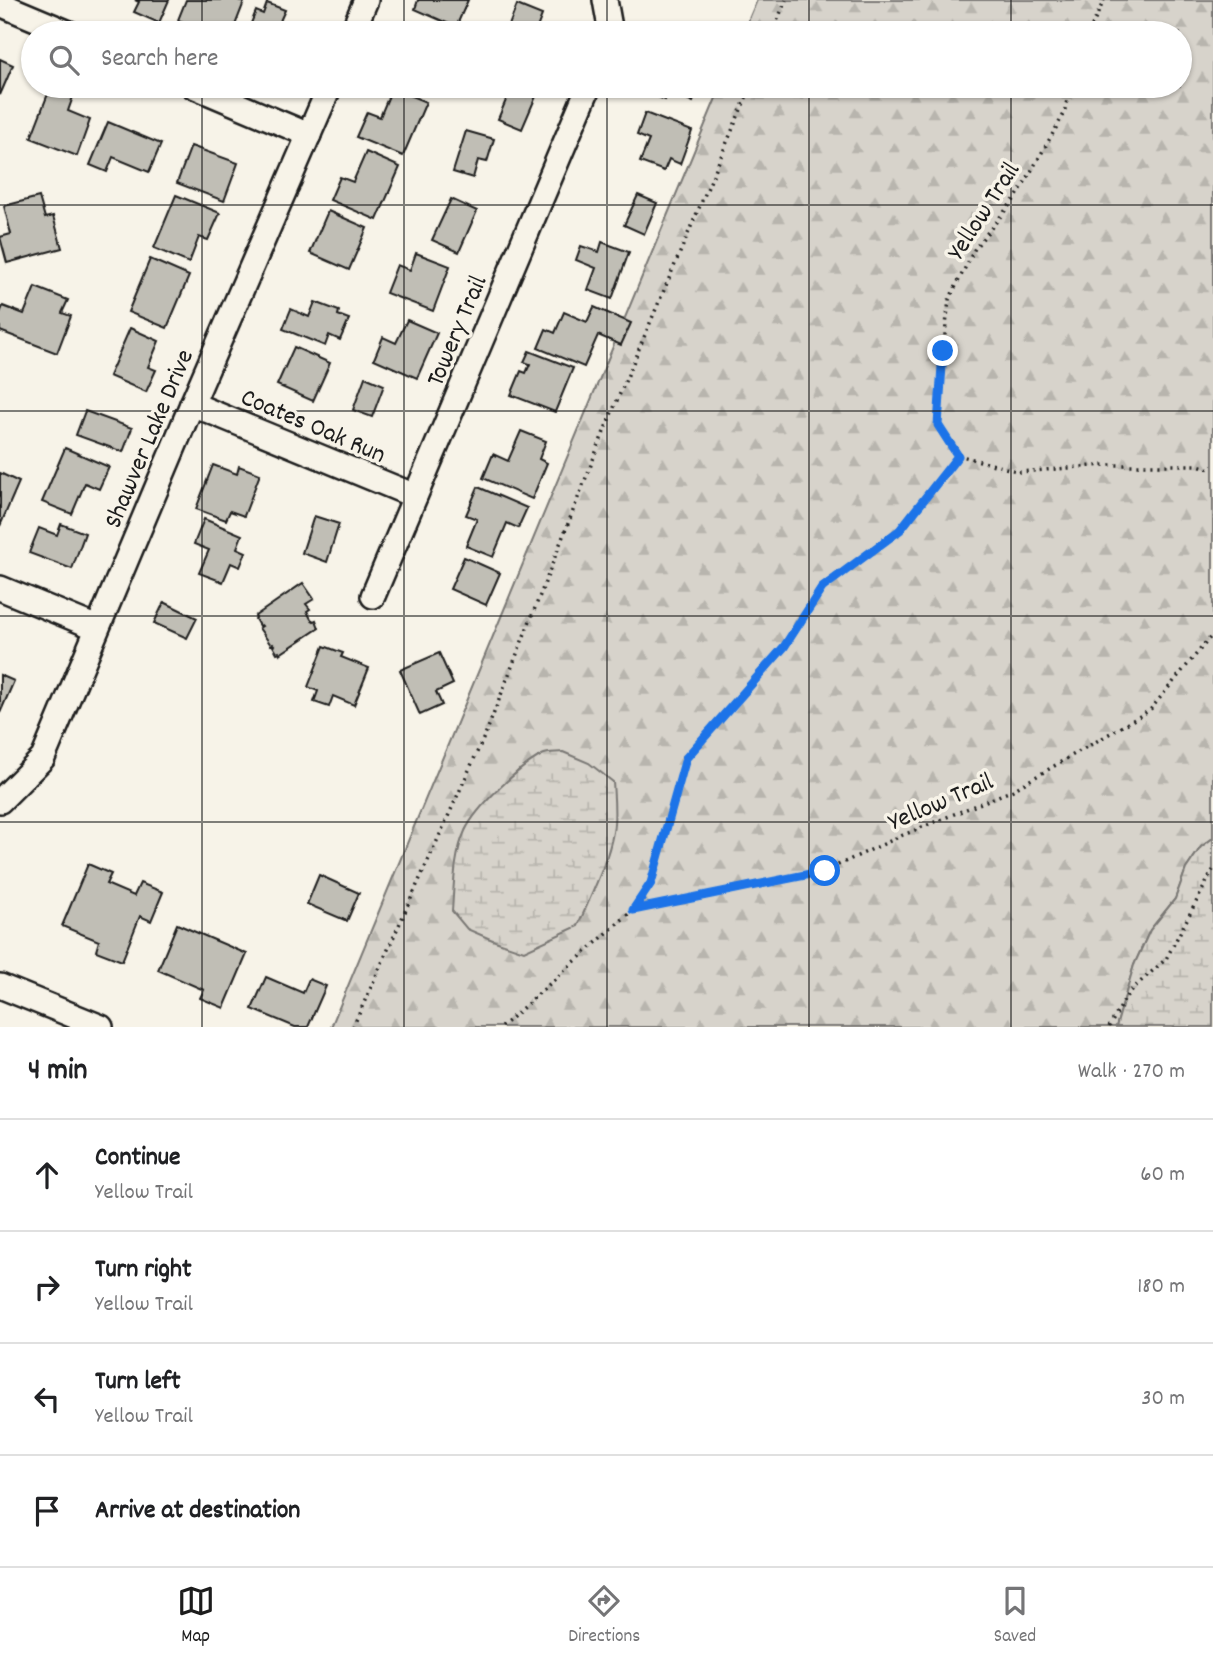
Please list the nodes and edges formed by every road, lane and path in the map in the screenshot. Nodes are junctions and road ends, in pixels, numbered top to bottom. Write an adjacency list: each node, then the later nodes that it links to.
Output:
1 (366, 0): 7 (street)
2 (605, 0): 8 (street)
3 (786, 0): 9 (path)
4 (1104, 0): 10 (path)
5 (0, 4): 6 (street)
6 (40, 21)
7 (357, 21)
8 (609, 21)
9 (777, 21)
10 (1094, 21)
11 (221, 98): 16 (street)
12 (325, 98): 16 (street, Shawver Lake Drive)
13 (584, 98): 20 (street, Towery Trail)
14 (746, 98): 30 (path)
15 (1067, 98): 18 (path, Yellow Trail)
16 (309, 135): 17 (street, Shawver Lake Drive)
17 (192, 404): 20 (street, Coates Oak Run); 23 (street, Shawver Lake Drive)
18 (958, 456): 19 (path); 27 (path)
19 (1213, 470)
20 (415, 496): 22 (street, Towery Trail)
21 (0, 587): 23 (street)
22 (373, 596)
23 (97, 628): 25 (street, Shawver Lake Drive)
24 (1213, 634): 27 (path, Yellow Trail)
25 (0, 801)
26 (1213, 870): 32 (path)
27 (633, 910): 31 (path)
28 (0, 986): 29 (street)
29 (101, 1027)
30 (353, 1027)
31 (501, 1027)
32 (1109, 1027)

